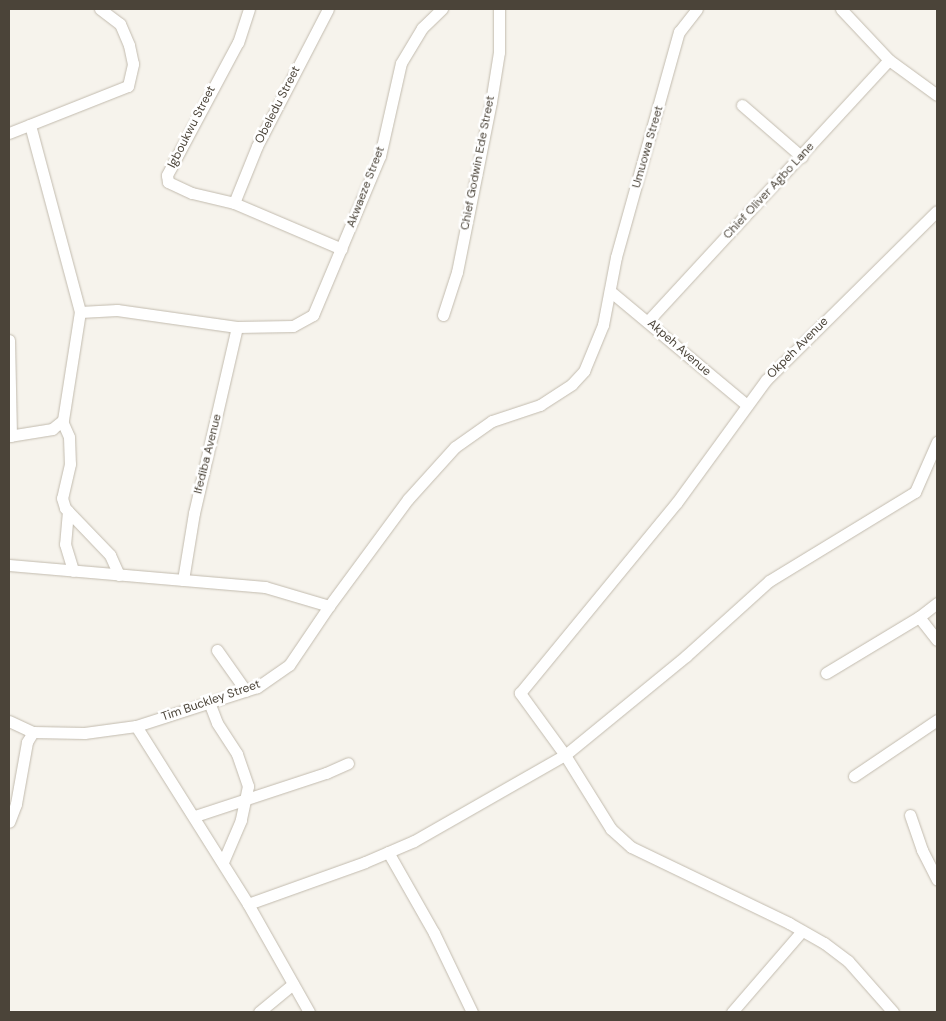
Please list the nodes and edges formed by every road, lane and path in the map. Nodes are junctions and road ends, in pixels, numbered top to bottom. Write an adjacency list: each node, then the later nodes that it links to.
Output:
1 (100, 9): 13 (street)
2 (250, 9): 16 (street, Igboukwu Street)
3 (328, 9): 16 (street, Obeledu Street)
4 (499, 9): 21 (street, Chief Godwin Ede Street)
5 (697, 9): 19 (street, Umuowa Street)
6 (841, 9): 9 (street)
7 (859, 9): 9 (street)
8 (437, 10): 18 (street, Akwaeze Street)
9 (851, 19): 10 (street)
10 (889, 60): 11 (street); 15 (street, Chief Oliver Agbo Lane)
11 (937, 95)
12 (742, 105): 15 (street)
13 (30, 125): 14 (street); 20 (street)
14 (9, 133)
15 (802, 157): 22 (street, Chief Oliver Agbo Lane)
16 (234, 203): 18 (street)
17 (937, 211): 25 (street, Okpeh Avenue)
18 (342, 250): 23 (street, Akwaeze Street)
19 (610, 291): 22 (street, Akpeh Avenue); 35 (street, Umuowa Street)
20 (80, 312): 23 (street); 26 (street)
21 (443, 316)
22 (648, 321): 25 (street, Akpeh Avenue)
23 (236, 328): 33 (street, Ifediba Avenue)
24 (9, 340): 27 (street)
25 (747, 405): 46 (street, Okpeh Avenue)
26 (62, 421): 27 (street); 29 (street)
27 (10, 436)
28 (937, 442): 46 (street)
29 (68, 511): 31 (street); 32 (street)
30 (9, 565): 31 (street)
31 (73, 571): 32 (street)
32 (119, 575): 33 (street)
33 (184, 580): 35 (street)
34 (937, 603): 36 (street)
35 (329, 606): 40 (street, Tim Buckley Street)
36 (919, 617): 37 (street); 39 (street)
37 (937, 640)
38 (217, 650): 40 (street)
39 (826, 672)
40 (246, 691): 41 (street, Tim Buckley Street)
41 (209, 702): 44 (street, Tim Buckley Street); 49 (street)
42 (9, 720): 45 (street)
43 (937, 720): 48 (street)
44 (136, 726): 45 (street, Tim Buckley Street); 51 (street)
45 (33, 732): 52 (street)
46 (565, 755): 53 (street); 57 (street)
47 (348, 762): 49 (street)
48 (854, 776)
49 (247, 798): 51 (street); 54 (street)
50 (910, 815): 55 (street)
51 (195, 816): 54 (street)
52 (9, 822)
53 (388, 852): 56 (street); 61 (street)
54 (223, 862): 56 (street)
55 (937, 878)
56 (248, 904): 58 (street)
57 (802, 930): 62 (street); 63 (street)
58 (293, 984): 59 (street); 60 (street)
59 (258, 1012)
60 (309, 1012)
61 (472, 1012)
62 (732, 1012)
63 (893, 1012)

